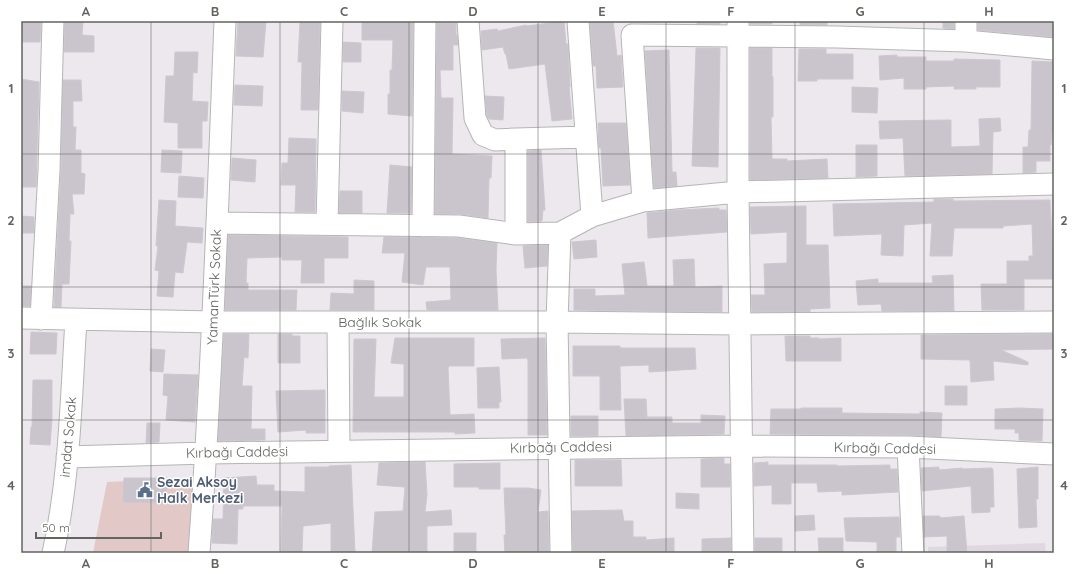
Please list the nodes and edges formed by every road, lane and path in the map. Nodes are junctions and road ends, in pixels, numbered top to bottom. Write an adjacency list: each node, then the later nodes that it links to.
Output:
1 (53, 21): 24 (street)
2 (225, 21): 19 (street, YamanTürk Sokak)
3 (332, 21): 20 (street)
4 (425, 21): 21 (street)
5 (468, 21): 14 (street)
6 (578, 21): 13 (street)
7 (966, 21): 11 (street)
8 (632, 28): 9 (street); 17 (street)
9 (738, 28): 10 (street); 16 (street)
10 (837, 29): 11 (street)
11 (966, 42): 12 (street)
12 (1054, 49)
13 (586, 137): 14 (street); 18 (street)
14 (516, 139): 23 (street)
15 (1054, 184): 16 (street)
16 (738, 192): 17 (street); 30 (street)
17 (643, 201): 18 (street)
18 (592, 216): 22 (street)
19 (217, 223): 20 (street); 26 (street, YamanTürk Sokak)
20 (327, 224): 21 (street)
21 (423, 226): 23 (street)
22 (560, 233): 23 (street); 28 (street)
23 (516, 234)
24 (31, 318): 25 (street, Bağlık Sokak)
25 (76, 320): 26 (street, Bağlık Sokak); 37 (street, imdat Sokak)
26 (213, 322): 27 (street, Bağlık Sokak); 35 (street, YamanTürk Sokak)
27 (338, 322): 28 (street, Bağlık Sokak); 34 (street)
28 (557, 322): 30 (street, Bağlık Sokak); 32 (street)
29 (1054, 322): 30 (street, Bağlık Sokak)
30 (740, 324): 31 (street)
31 (742, 446): 32 (street, Kırbağı Caddesi); 33 (street, Kırbağı Caddesi); 41 (street)
32 (559, 447): 34 (street, Kırbağı Caddesi); 40 (street)
33 (908, 447): 36 (street, Kırbağı Caddesi); 42 (street)
34 (339, 451): 35 (street, Kırbağı Caddesi)
35 (207, 453): 37 (street, Kırbağı Caddesi); 39 (street, YamanTürk Sokak)
36 (1054, 454)
37 (68, 457): 38 (street, imdat Sokak)
38 (53, 553)
39 (199, 553)
40 (561, 553)
41 (743, 553)
42 (913, 553)

